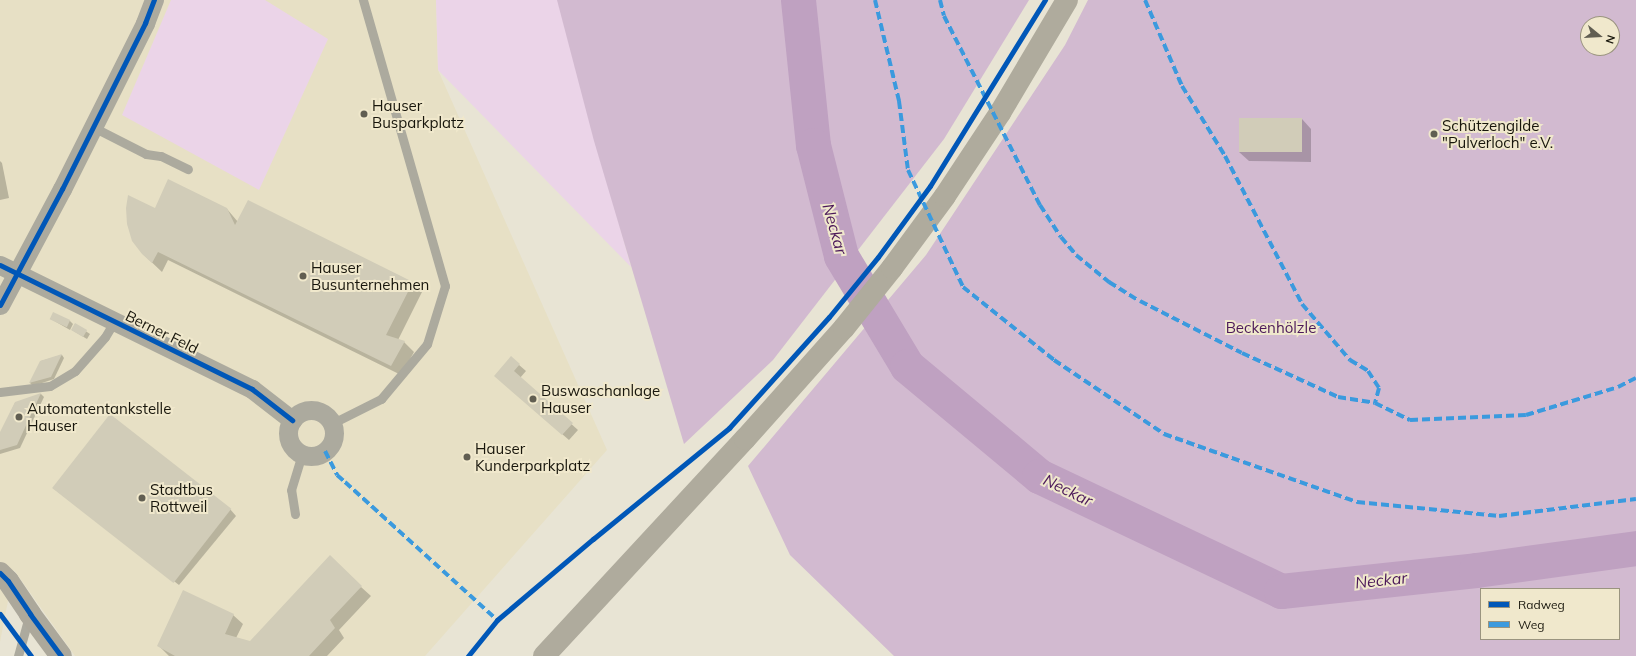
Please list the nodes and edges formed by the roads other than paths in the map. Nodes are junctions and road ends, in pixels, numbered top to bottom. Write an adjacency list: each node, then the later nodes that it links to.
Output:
1 (154, 0): 4 (street)
2 (363, 0): 11 (lane)
3 (1067, 0): 18 (main road)
4 (93, 127): 5 (lane); 6 (street)
5 (188, 169)
6 (8, 269): 7 (street); 8 (street, Berner Feld)
7 (0, 305)
8 (114, 322): 9 (lane); 10 (street, Berner Feld)
9 (0, 392)
10 (292, 420): 11 (street); 12 (street)
11 (333, 423): 12 (street)
12 (302, 454): 13 (lane)
13 (295, 514)
14 (0, 572): 15 (street)
15 (30, 614): 16 (lane); 17 (street)
16 (18, 656)
17 (61, 656)
18 (544, 656)

